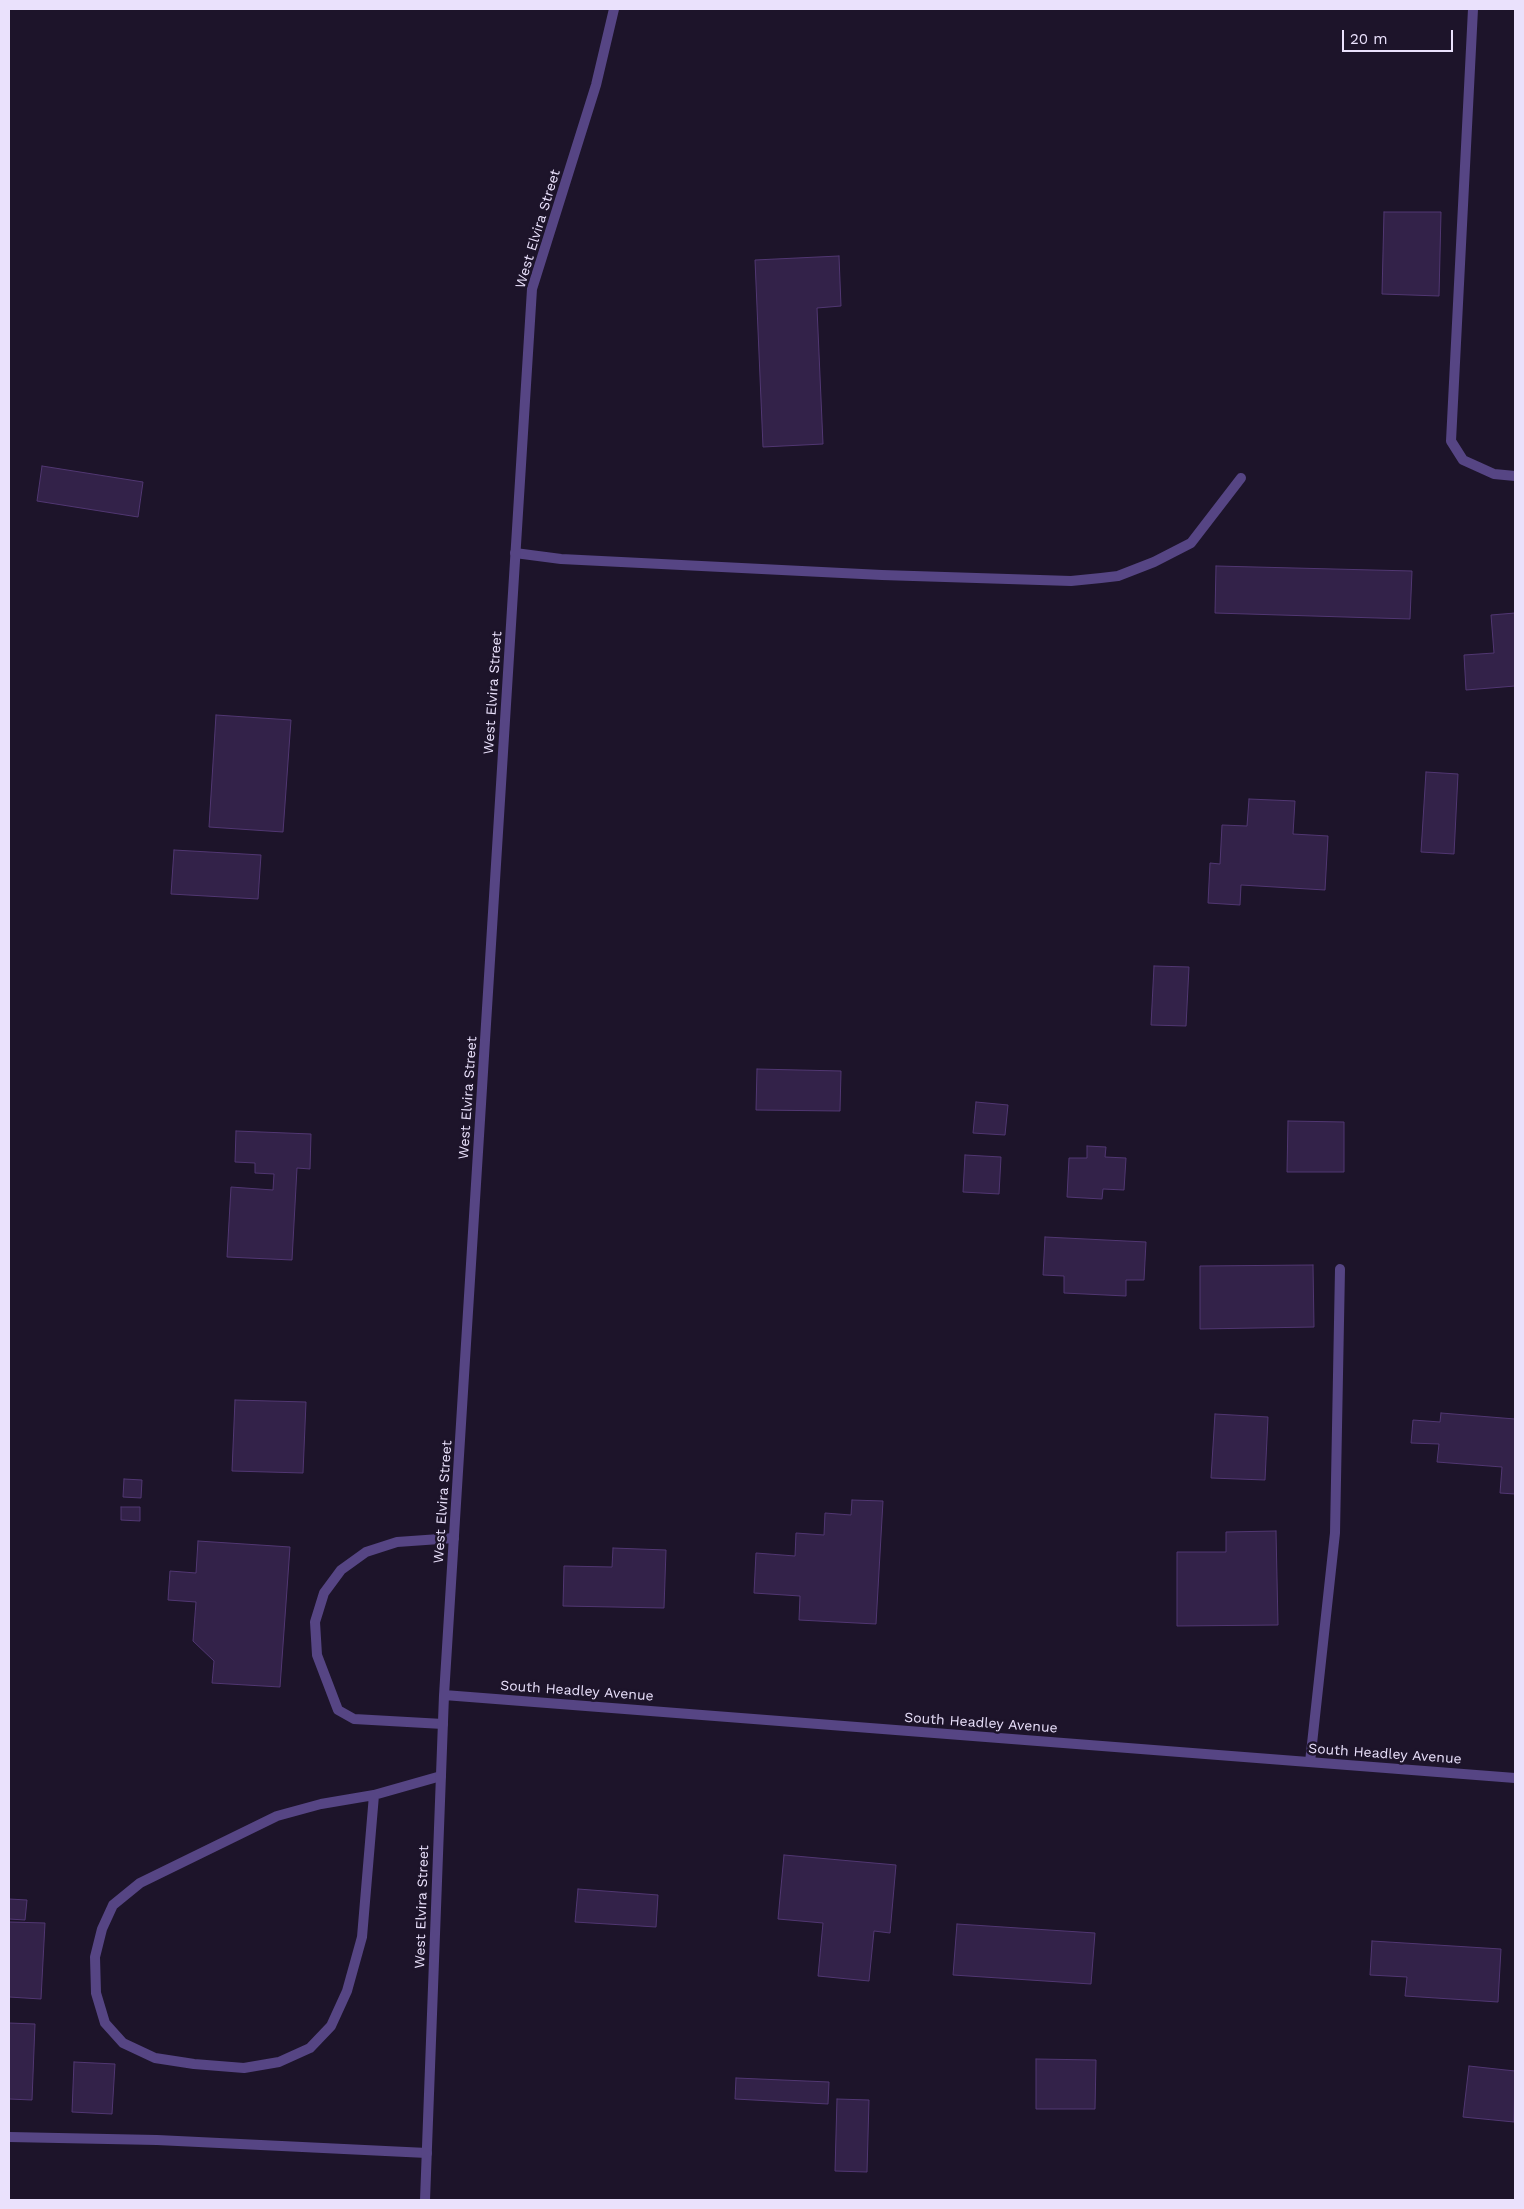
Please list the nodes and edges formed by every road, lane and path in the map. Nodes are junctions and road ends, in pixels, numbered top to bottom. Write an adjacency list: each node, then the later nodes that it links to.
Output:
1 (614, 9): 5 (street, West Elvira Street)
2 (1472, 9): 3 (street)
3 (1515, 476)
4 (1241, 478): 5 (street)
5 (515, 553): 7 (street, West Elvira Street)
6 (1340, 1269): 10 (street)
7 (454, 1538): 8 (street, West Elvira Street); 9 (street)
8 (444, 1695): 9 (street, West Elvira Street); 10 (street, South Headley Avenue)
9 (444, 1724): 11 (street, West Elvira Street)
10 (1310, 1762): 12 (street, South Headley Avenue)
11 (441, 1776): 13 (street); 15 (street, West Elvira Street)
12 (1515, 1778)
13 (374, 1795): 13 (street)
14 (9, 2137): 15 (street)
15 (426, 2153): 16 (street, West Elvira Street)
16 (425, 2200)

